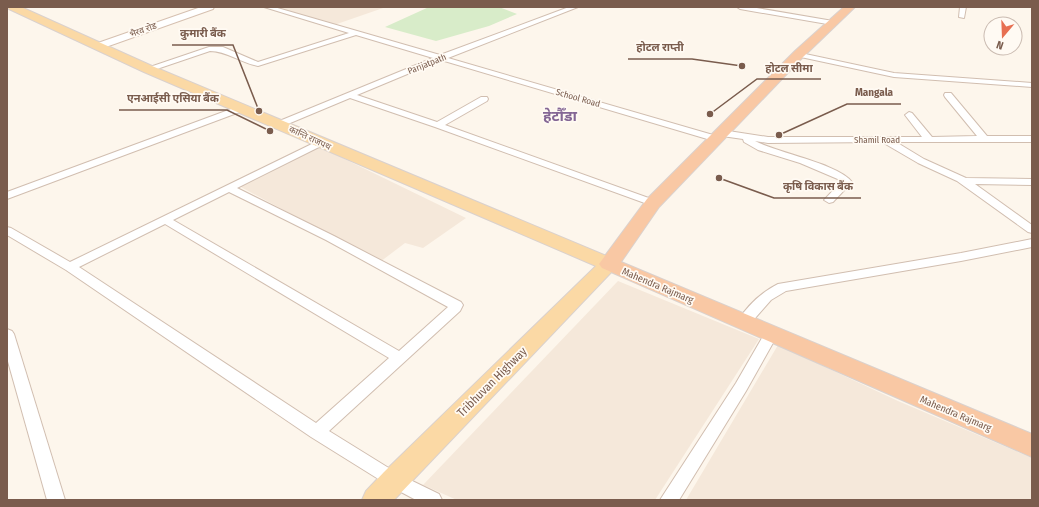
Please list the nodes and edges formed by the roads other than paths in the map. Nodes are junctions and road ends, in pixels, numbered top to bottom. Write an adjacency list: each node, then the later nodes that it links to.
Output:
1 (13, 7): 14 (main road, कान्ति राजपथ)
2 (210, 7): 14 (main road, भैरव रोड)
3 (267, 7): 10 (street, School Road)
4 (299, 7): 10 (street)
5 (572, 7): 16 (street, Parijatpath)
6 (740, 7): 9 (street)
7 (850, 7): 12 (highway, Mahendra Rajmarg)
8 (963, 7): 11 (street)
9 (771, 10): 12 (street)
10 (284, 13): 13 (street, School Road)
11 (962, 17)
12 (833, 23): 15 (highway, Mahendra Rajmarg)
13 (356, 33): 16 (street, School Road); 17 (street)
14 (99, 46): 17 (main road, कान्ति राजपथ)
15 (799, 54): 18 (street); 26 (highway, Mahendra Rajmarg)
16 (440, 58): 20 (street, Parijatpath); 26 (street, School Road)
17 (148, 69): 22 (main road, कान्ति राजपथ)
18 (1032, 85)
19 (948, 95): 31 (street)
20 (349, 96): 24 (street, Parijatpath); 25 (street)
21 (484, 99): 25 (street)
22 (242, 108): 24 (main road, कान्ति राजपथ); 36 (street)
23 (909, 115): 30 (street)
24 (280, 124): 32 (main road, कान्ति राजपथ)
25 (438, 125): 38 (street)
26 (719, 136): 27 (street, Shamil Road); 38 (highway, Mahendra Rajmarg)
27 (739, 136): 29 (street, Shamil Road); 37 (street)
28 (1032, 139): 31 (street, Shamil Road)
29 (885, 140): 30 (street, Shamil Road); 33 (street)
30 (930, 140): 31 (street, Shamil Road)
31 (984, 140)
32 (320, 143): 35 (street); 43 (main road, कान्ति राजपथ)
33 (964, 182): 34 (street); 41 (street)
34 (1032, 182)
35 (230, 189): 39 (street); 48 (street)
36 (7, 196)
37 (830, 200)
38 (653, 203): 43 (highway, Mahendra Rajmarg)
39 (165, 220): 44 (street); 48 (street)
40 (7, 230): 44 (street)
41 (1032, 230)
42 (1032, 243): 45 (street)
43 (609, 264): 45 (highway, Mahendra Rajmarg); 51 (main road, Tribhuvan Highway)
44 (70, 267): 49 (street)
45 (744, 322): 47 (highway, Mahendra Rajmarg)
46 (7, 334): 52 (street)
47 (771, 334): 50 (highway, Mahendra Rajmarg); 55 (street)
48 (400, 358): 49 (street)
49 (317, 432): 51 (street)
50 (1032, 446)
51 (394, 480): 53 (main road, Tribhuvan Highway); 54 (street)
52 (56, 500)
53 (376, 500)
54 (433, 500)
55 (669, 500)

